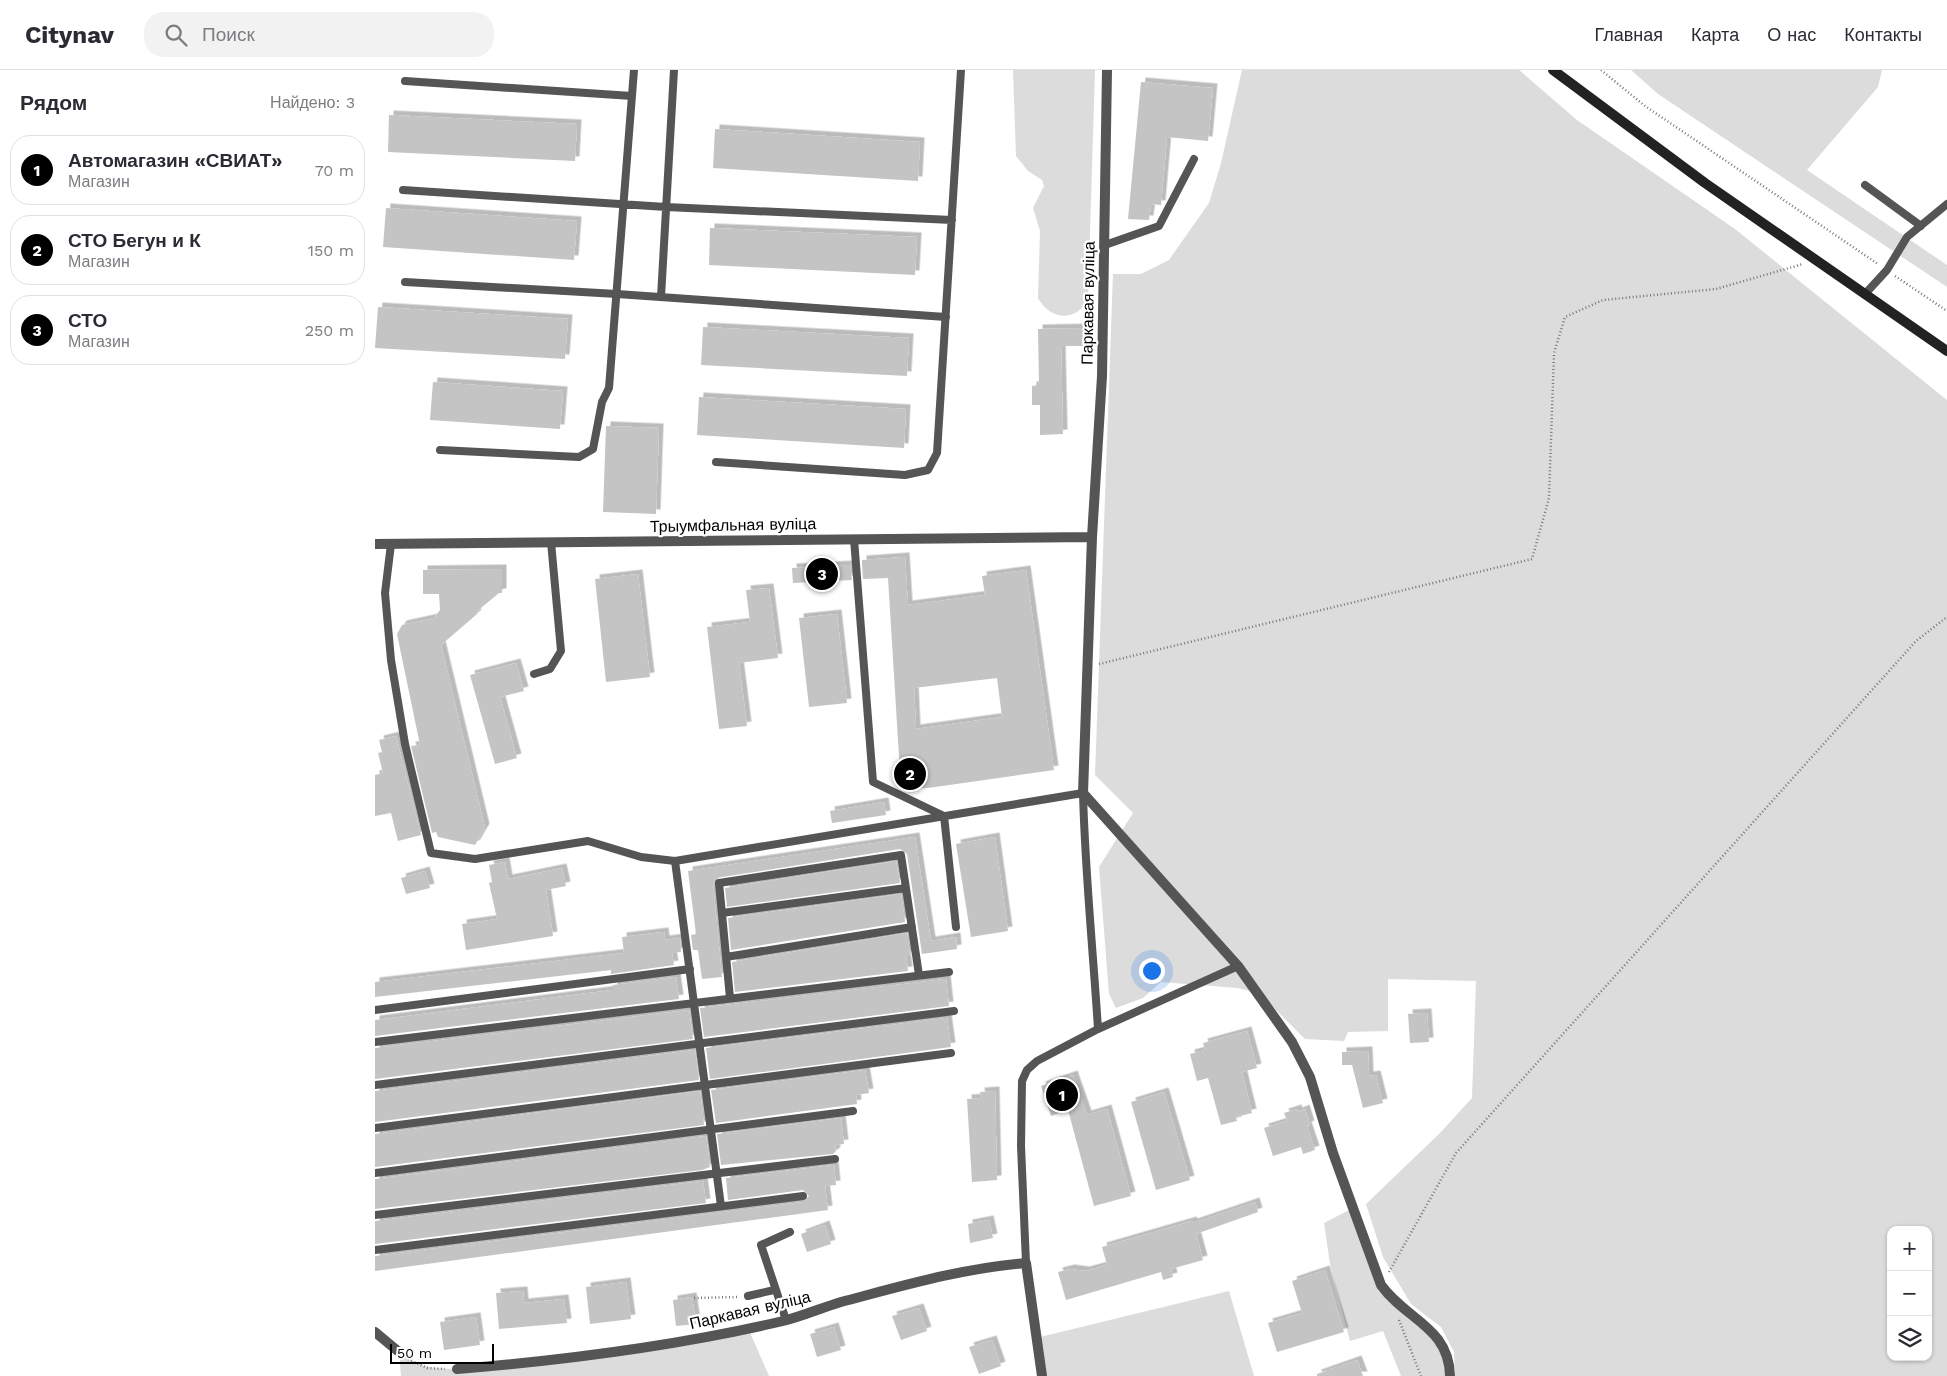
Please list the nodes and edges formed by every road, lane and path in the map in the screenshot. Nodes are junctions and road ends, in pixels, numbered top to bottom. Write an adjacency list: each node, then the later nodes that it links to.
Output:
1 (634, 70): 8 (lane)
2 (674, 70): 14 (lane)
3 (961, 70): 15 (lane)
4 (1107, 70): 17 (street, Паркавая вуліца)
5 (1553, 70): 18 (main road)
6 (1601, 70): 19 (path)
7 (405, 81): 8 (lane)
8 (632, 96): 13 (lane)
9 (1194, 159): 17 (lane)
10 (1865, 185): 16 (lane)
11 (403, 190): 13 (lane)
12 (1947, 204): 16 (lane)
13 (624, 205): 14 (lane); 21 (lane)
14 (666, 207): 15 (lane); 23 (lane)
15 (952, 220): 25 (lane)
16 (1921, 226): 19 (lane)
17 (1105, 245): 29 (street, Паркавая вуліца)
18 (1816, 260): 22 (main road); 35 (path)
19 (1887, 270): 22 (lane); 24 (path)
20 (405, 282): 21 (lane)
21 (617, 294): 23 (lane); 27 (lane)
22 (1865, 294): 26 (main road)
23 (661, 297): 25 (lane)
24 (1947, 311)
25 (946, 317): 28 (lane)
26 (1947, 350)
27 (440, 450)
28 (716, 462)
29 (1092, 537): 30 (street, Трыумфальная вуліца); 35 (street, Паркавая вуліца)
30 (854, 539): 31 (street, Трыумфальная вуліца); 38 (lane)
31 (551, 542): 33 (street, Трыумфальная вуліца); 36 (lane)
32 (375, 544): 33 (street, Трыумфальная вуліца)
33 (391, 544): 39 (lane)
34 (1947, 618): 71 (path)
35 (1087, 667): 37 (street, Паркавая вуліца)
36 (534, 674)
37 (1083, 793): 38 (lane); 45 (street); 53 (lane)
38 (944, 816): 39 (lane); 43 (lane)
39 (675, 861): 46 (lane)
40 (905, 888): 41 (lane); 41 (lane); 42 (lane)
41 (722, 913): 44 (lane)
42 (912, 926): 44 (lane); 48 (lane)
43 (955, 926)
44 (726, 957): 49 (lane)
45 (1238, 966): 53 (lane); 71 (street)
46 (690, 969): 50 (lane); 51 (lane)
47 (949, 972): 48 (lane)
48 (919, 975): 49 (lane)
49 (730, 998): 50 (lane)
50 (694, 1003): 54 (lane); 55 (lane)
51 (375, 1010)
52 (954, 1011): 55 (lane)
53 (1098, 1029): 70 (lane)
54 (375, 1042)
55 (700, 1043): 57 (lane); 58 (lane)
56 (951, 1054): 58 (lane)
57 (375, 1085)
58 (705, 1085): 60 (lane); 61 (lane)
59 (853, 1111): 61 (lane)
60 (375, 1128)
61 (711, 1130): 63 (lane); 64 (lane)
62 (835, 1159): 64 (lane)
63 (375, 1173)
64 (717, 1173): 66 (lane); 67 (lane)
65 (803, 1196): 66 (lane)
66 (721, 1206): 69 (lane)
67 (375, 1216)
68 (790, 1232): 72 (lane)
69 (375, 1250)
70 (1026, 1263): 76 (street, Паркавая вуліца); 80 (street)
71 (1381, 1285): 75 (street)
72 (774, 1290): 73 (lane); 76 (lane)
73 (748, 1296): 74 (path)
74 (694, 1298)
75 (1391, 1300): 81 (path); 82 (street)
76 (786, 1320): 79 (street, Паркавая вуліца)
77 (375, 1332): 78 (street)
78 (399, 1352): 79 (path)
79 (457, 1369)
80 (1042, 1376)
81 (1421, 1376)
82 (1450, 1376)

